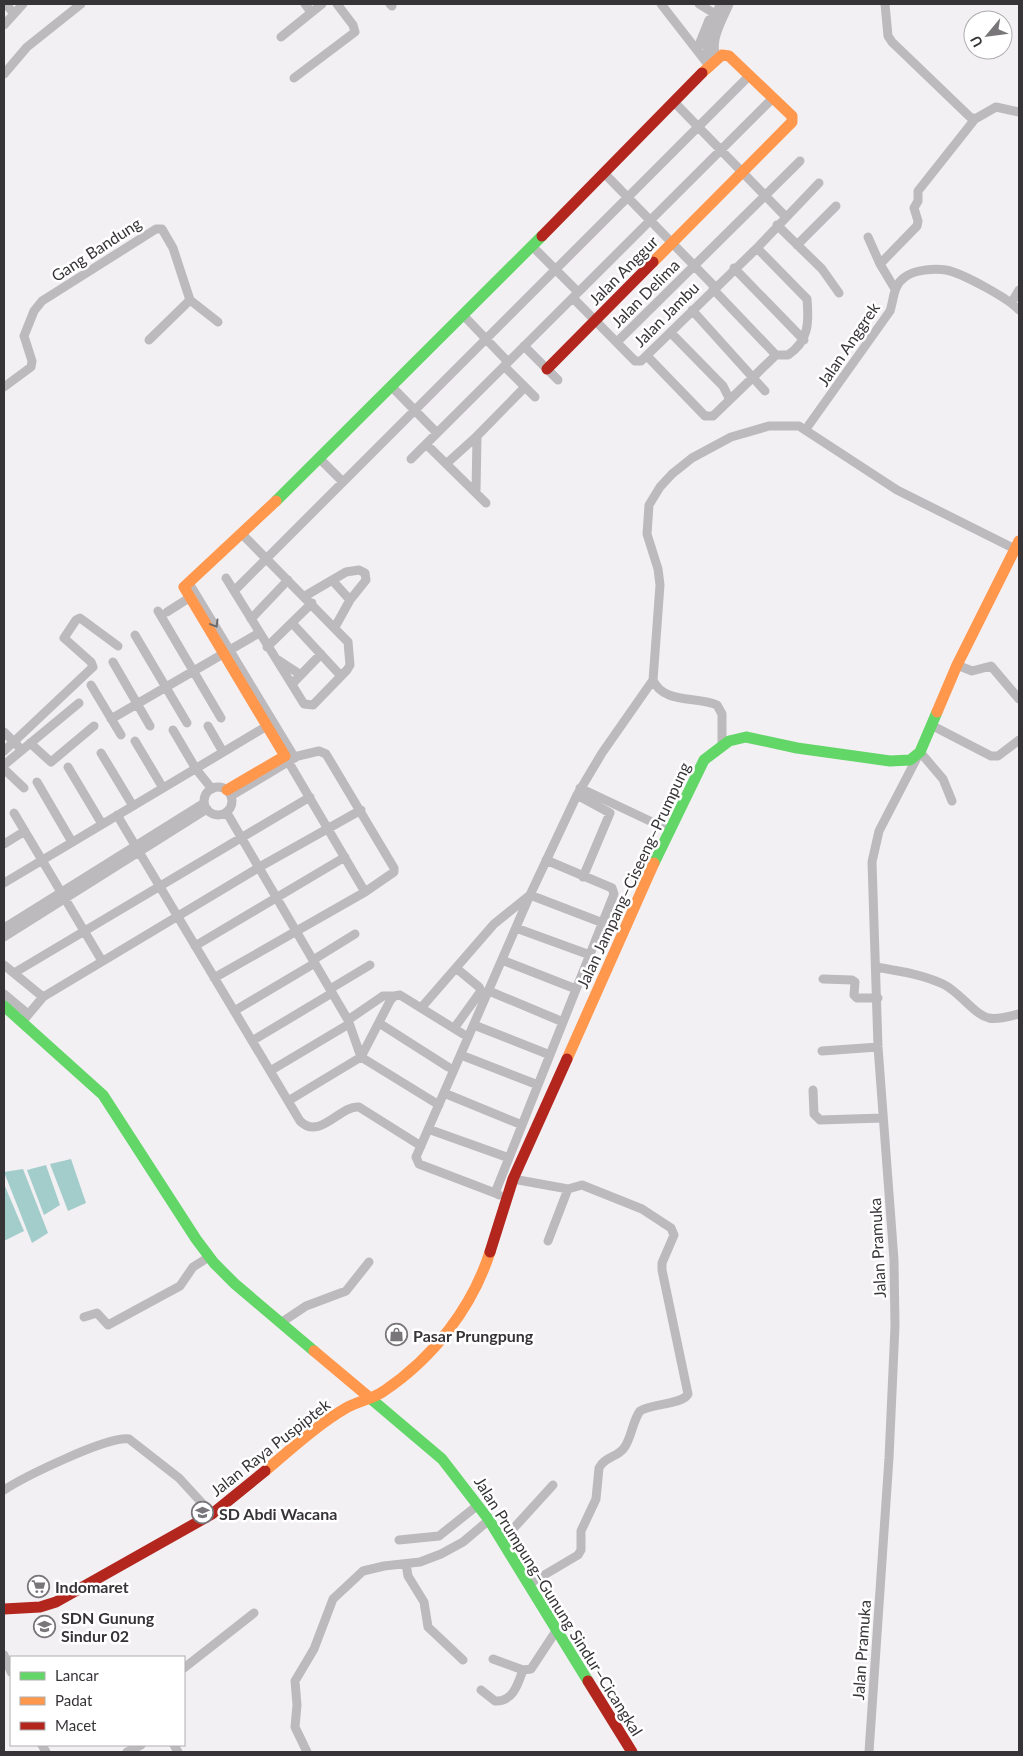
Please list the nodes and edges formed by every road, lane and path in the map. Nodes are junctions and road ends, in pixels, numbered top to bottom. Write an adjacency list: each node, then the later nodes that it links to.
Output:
1 (6, 4): 14 (street)
2 (23, 4): 14 (street)
3 (81, 4): 19 (street)
4 (305, 4): 13 (street)
5 (322, 4): 13 (street)
6 (337, 4): 21 (street)
7 (661, 4): 17 (street)
8 (699, 4): 12 (street)
9 (720, 4): 18 (street)
10 (729, 4): 18 (street)
11 (885, 4): 25 (street)
12 (713, 8): 17 (street)
13 (311, 12): 16 (street)
14 (14, 14): 15 (street)
15 (4, 25)
16 (281, 37)
17 (697, 50): 18 (street)
18 (714, 63): 20 (main road); 23 (main road)
19 (4, 74)
20 (750, 75): 22 (main road); 26 (street)
21 (294, 78)
22 (773, 98): 27 (street); 30 (main road, Jalan Anggur)
23 (675, 102): 26 (street); 29 (main road)
24 (1019, 112): 25 (street)
25 (976, 119): 43 (street)
26 (698, 127): 27 (street); 33 (street)
27 (720, 150): 30 (street); 36 (street)
28 (800, 161): 32 (street, Jalan Delima)
29 (604, 173): 33 (street); 41 (main road)
30 (743, 173): 32 (street); 39 (main road, Jalan Anggur)
31 (818, 183): 35 (street, Jalan Jambu)
32 (765, 195): 35 (street); 44 (street, Jalan Delima)
33 (628, 197): 36 (street); 46 (street)
34 (836, 206): 40 (street)
35 (785, 216): 37 (street, Jalan Jambu)
36 (651, 220): 39 (street); 51 (street)
37 (777, 225): 40 (street); 42 (street, Jalan Jambu)
38 (868, 237): 43 (street)
39 (674, 242): 44 (street); 57 (main road, Jalan Anggur)
40 (797, 245): 50 (street)
41 (533, 247): 46 (street); 56 (main road)
42 (757, 248): 45 (street, Jalan Jambu); 62 (street)
43 (880, 264): 48 (street)
44 (694, 265): 47 (street); 63 (street, Jalan Delima)
45 (734, 268): 47 (street, Jalan Jambu); 62 (street)
46 (555, 269): 51 (street); 60 (street)
47 (714, 288): 54 (street, Jalan Jambu); 65 (street)
48 (895, 289): 53 (street, Jalan Anggrek); 78 (street, Jalan Anggrek)
49 (1019, 290): 53 (street)
50 (838, 293)
51 (575, 295): 57 (street); 64 (street)
52 (190, 300): 58 (street); 61 (street); 71 (street, Gang Bandung)
53 (1012, 302): 55 (street, Jalan Anggrek)
54 (692, 310): 59 (street, Jalan Jambu); 69 (street)
55 (1019, 310)
56 (464, 316): 60 (street); 72 (main road)
57 (595, 320): 63 (street); 68 (main road, Jalan Anggur)
58 (218, 322)
59 (671, 333): 66 (street, Jalan Jambu); 76 (street)
60 (486, 339): 67 (street); 77 (street)
61 (149, 340)
62 (804, 340): 65 (street)
63 (617, 342): 66 (street, Jalan Jambu)
64 (524, 346): 67 (street); 68 (street)
65 (776, 355): 69 (street)
66 (647, 356): 76 (street)
67 (506, 364): 73 (street); 79 (street)
68 (547, 369): 70 (street)
69 (754, 376): 74 (street); 76 (street)
70 (558, 380)
71 (4, 387)
72 (392, 387): 77 (street); 82 (main road)
73 (524, 387): 75 (street); 80 (street)
74 (765, 391)
75 (534, 397)
76 (729, 398)
77 (414, 410): 79 (street); 85 (street)
78 (806, 430): 89 (street); 115 (street)
79 (437, 433): 81 (street)
80 (477, 436): 84 (street); 86 (street)
81 (426, 444): 83 (street); 84 (street)
82 (320, 459): 85 (street); 88 (main road)
83 (411, 459)
84 (446, 464): 86 (street)
85 (343, 482): 90 (street)
86 (476, 492): 87 (street)
87 (486, 503)
88 (242, 534): 90 (street); 94 (main road)
89 (1017, 545): 111 (main road)
90 (266, 558): 92 (street); 95 (street)
91 (226, 578): 95 (street)
92 (288, 580): 96 (street); 100 (street)
93 (332, 580): 96 (street); 98 (street); 98 (street)
94 (189, 582): 97 (main road); 107 (street, one-way to 107)
95 (234, 591): 100 (street)
96 (305, 596): 99 (street)
97 (188, 598): 107 (main road); 112 (street)
98 (350, 600): 102 (street)
99 (312, 603): 101 (street); 102 (street)
100 (250, 619): 103 (street)
101 (292, 623): 106 (street); 108 (street)
102 (335, 627): 114 (street)
103 (259, 633): 106 (street); 107 (street)
104 (135, 635): 118 (street)
105 (118, 646): 135 (street)
106 (267, 647): 109 (street)
107 (227, 652): 112 (street); 129 (main road); 143 (street)
108 (321, 654): 113 (street); 114 (street)
109 (274, 657): 113 (street); 116 (street)
110 (113, 662): 121 (street)
111 (957, 665): 119 (street); 125 (main road)
112 (194, 671): 118 (street); 122 (street)
113 (301, 675): 116 (street)
114 (341, 676): 116 (street)
115 (653, 680): 137 (street); 152 (street)
116 (292, 684)
117 (91, 685): 123 (street)
118 (166, 687): 121 (street); 124 (street)
119 (1019, 699)
120 (79, 703): 136 (street)
121 (138, 704): 123 (street); 127 (street)
122 (221, 718)
123 (112, 719): 132 (street)
124 (187, 723)
125 (932, 724): 134 (street); 141 (main road)
126 (94, 726): 136 (street)
127 (150, 726)
128 (208, 726): 140 (street)
129 (267, 726): 140 (street); 143 (main road)
130 (173, 730): 147 (street)
131 (4, 732): 135 (street)
132 (121, 735)
133 (135, 740): 150 (street)
134 (1019, 740)
135 (14, 742): 138 (street); 139 (street)
136 (30, 743): 138 (street)
137 (722, 745): 141 (main road, Jalan Jampang–Ciseeng–Prumpung); 164 (main road, Jalan Jampang–Ciseeng–Prumpung)
138 (22, 750): 144 (street)
139 (4, 751)
140 (223, 752): 147 (street)
141 (920, 752): 155 (street); 196 (street, Jalan Pramuka)
142 (101, 753): 156 (street)
143 (292, 757): 153 (main road); 154 (street); 158 (street)
144 (4, 765)
145 (68, 767): 162 (street)
146 (4, 769): 149 (street)
147 (196, 769): 150 (street); 151 (street)
148 (37, 782): 167 (street)
149 (24, 788)
150 (163, 788): 156 (street)
151 (212, 789): 153 (street); 157 (street)
152 (579, 791): 164 (street); 172 (street); 174 (street)
153 (229, 793): 159 (street)
154 (310, 797): 163 (street); 166 (street)
155 (952, 801)
156 (133, 806): 161 (street)
157 (206, 806): 159 (street); 169 (street)
158 (361, 810): 163 (street); 177 (street)
159 (226, 812): 166 (street)
160 (14, 813): 165 (street)
161 (117, 815): 162 (street); 169 (street)
162 (102, 824): 167 (street)
163 (329, 828): 170 (street); 173 (street)
164 (669, 830): 235 (main road, Jalan Jampang–Ciseeng–Prumpung)
165 (25, 831): 168 (street); 171 (street)
166 (240, 839): 173 (street); 176 (street)
167 (72, 842): 171 (street)
168 (4, 844)
169 (137, 848): 176 (street); 178 (street)
170 (346, 856): 177 (street); 180 (street)
171 (42, 860): 175 (street); 178 (street)
172 (546, 860): 174 (street); 179 (street)
173 (258, 868): 180 (street); 181 (street)
174 (583, 877): 182 (street)
175 (4, 883)
176 (160, 887): 181 (street); 186 (street)
177 (365, 892): 185 (street)
178 (62, 894): 183 (street); 186 (street); 188 (street)
179 (530, 895): 182 (street); 184 (street); 197 (street)
180 (276, 898): 185 (street); 189 (street)
181 (178, 916): 189 (street); 192 (street)
182 (603, 923): 190 (street)
183 (4, 928)
184 (516, 928): 190 (street); 191 (street)
185 (295, 930): 193 (street); 199 (street)
186 (84, 932): 192 (street); 198 (street)
187 (355, 934): 193 (street)
188 (4, 937)
189 (195, 946): 199 (street)
190 (590, 955): 201 (street)
191 (502, 960): 201 (street); 203 (street)
192 (102, 961): 206 (street)
193 (314, 962): 202 (street); 210 (street)
194 (4, 965): 198 (street)
195 (370, 965): 202 (street)
196 (876, 967): 207 (street, Jalan Pramuka); 211 (street)
197 (456, 968): 209 (street); 209 (street)
198 (14, 974): 206 (street)
199 (214, 978): 210 (street)
200 (823, 979): 207 (street)
201 (576, 988): 214 (street)
202 (331, 991): 213 (street); 217 (street)
203 (489, 991): 214 (street); 216 (street)
204 (4, 994): 212 (street)
205 (394, 996): 209 (street); 213 (street); 215 (street)
206 (43, 997): 212 (street)
207 (878, 998): 218 (street, Jalan Pramuka)
208 (4, 1006): 212 (main road, Jalan Prumpung–Gunung Sindur–Cicangkal)
209 (422, 1008)
210 (234, 1011): 217 (street)
211 (1019, 1014)
212 (25, 1018): 239 (main road, Jalan Prumpung–Gunung Sindur–Cicangkal)
213 (349, 1022): 222 (street); 224 (street)
214 (563, 1022): 221 (street)
215 (379, 1023): 222 (street); 223 (street)
216 (474, 1024): 220 (street); 221 (street)
217 (252, 1041): 224 (street)
218 (878, 1047): 219 (street); 230 (street, Jalan Pramuka)
219 (822, 1051)
220 (461, 1055): 225 (street); 227 (street)
221 (550, 1055): 225 (street)
222 (361, 1057): 228 (street); 229 (street)
223 (448, 1067)
224 (270, 1072): 228 (street)
225 (538, 1085): 231 (street)
226 (813, 1090): 230 (street)
227 (444, 1093): 229 (street); 231 (street)
228 (288, 1101): 233 (street)
229 (439, 1105): 232 (street)
230 (883, 1118): 267 (street, Jalan Pramuka)
231 (522, 1125): 234 (street)
232 (428, 1129): 233 (street); 234 (street)
233 (421, 1146): 237 (street)
234 (509, 1158): 237 (street)
235 (513, 1179): 236 (street); 237 (main road, Jalan Jampang–Ciseeng–Prumpung)
236 (568, 1189): 238 (street); 252 (street)
237 (500, 1196): 243 (main road, Jalan Jampang–Ciseeng–Prumpung)
238 (548, 1241)
239 (209, 1257): 241 (street); 242 (main road, Jalan Prumpung–Gunung Sindur–Cicangkal)
240 (369, 1262): 242 (street)
241 (84, 1317)
242 (282, 1322): 243 (main road, Jalan Prumpung–Gunung Sindur–Cicangkal)
243 (370, 1398): 246 (main road, Jalan Prumpung–Gunung Sindur–Cicangkal); 247 (main road, Jalan Raya Puspiptek)
244 (553, 1485): 250 (street)
245 (4, 1490): 247 (street)
246 (478, 1505): 248 (main road, Jalan Prumpung–Gunung Sindur–Cicangkal); 249 (street)
247 (212, 1514): 253 (main road, Jalan Raya Puspiptek)
248 (489, 1520): 250 (main road, Jalan Prumpung–Gunung Sindur–Cicangkal); 251 (street)
249 (399, 1540)
250 (502, 1541): 252 (main road, Jalan Prumpung–Gunung Sindur–Cicangkal)
251 (406, 1564): 258 (street); 265 (street)
252 (529, 1584): 255 (main road, Jalan Prumpung–Gunung Sindur–Cicangkal)
253 (4, 1609)
254 (254, 1613): 259 (street)
255 (556, 1631): 261 (street); 266 (main road, Jalan Prumpung–Gunung Sindur–Cicangkal)
256 (4, 1655): 260 (street)
257 (494, 1659): 261 (street)
258 (463, 1660)
259 (185, 1667)
260 (10, 1670)
261 (524, 1670): 262 (street)
262 (482, 1690)
263 (139, 1746): 264 (street)
264 (127, 1752)
265 (307, 1752)
266 (632, 1752)
267 (868, 1752)

